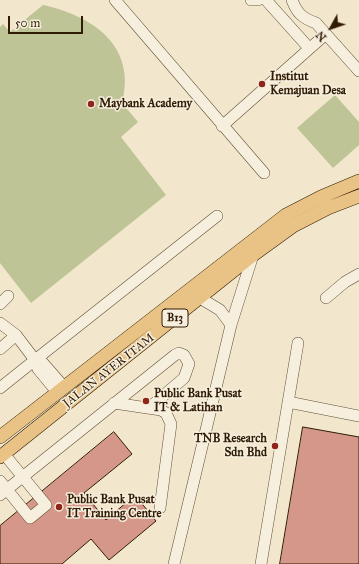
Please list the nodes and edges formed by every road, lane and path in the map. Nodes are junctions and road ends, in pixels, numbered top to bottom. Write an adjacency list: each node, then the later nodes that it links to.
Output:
1 (115, 0): 9 (street)
2 (251, 0): 3 (street)
3 (258, 0)
4 (266, 0): 7 (street)
5 (292, 0): 6 (street)
6 (326, 34): 7 (street); 8 (street)
7 (309, 48): 9 (street)
8 (357, 65)
9 (222, 126): 10 (street)
10 (264, 173)
11 (359, 181): 27 (main road, JALAN AYER ITAM / B13)
12 (359, 196): 14 (main road, JALAN AYER ITAM / B13)
13 (217, 216): 25 (street)
14 (253, 256): 17 (main road, JALAN AYER ITAM / B13); 21 (street)
15 (359, 274): 18 (street)
16 (8, 296): 19 (street)
17 (200, 298): 21 (street); 33 (main road, JALAN AYER ITAM / B13)
18 (326, 298)
19 (0, 304)
20 (0, 323): 22 (street)
21 (231, 325): 37 (street)
22 (16, 335): 24 (street); 25 (street)
23 (298, 343): 28 (street)
24 (0, 349)
25 (35, 360): 26 (street); 27 (street)
26 (0, 388)
27 (61, 390): 32 (main road, JALAN AYER ITAM / B13)
28 (288, 402): 31 (street); 38 (street)
29 (114, 403): 30 (street); 30 (street); 34 (street)
30 (149, 408): 36 (street)
31 (359, 416)
32 (0, 437)
33 (2, 455): 34 (street)
34 (23, 477): 35 (street); 35 (street)
35 (2, 489)
36 (160, 508)
37 (174, 564)
38 (261, 564)

